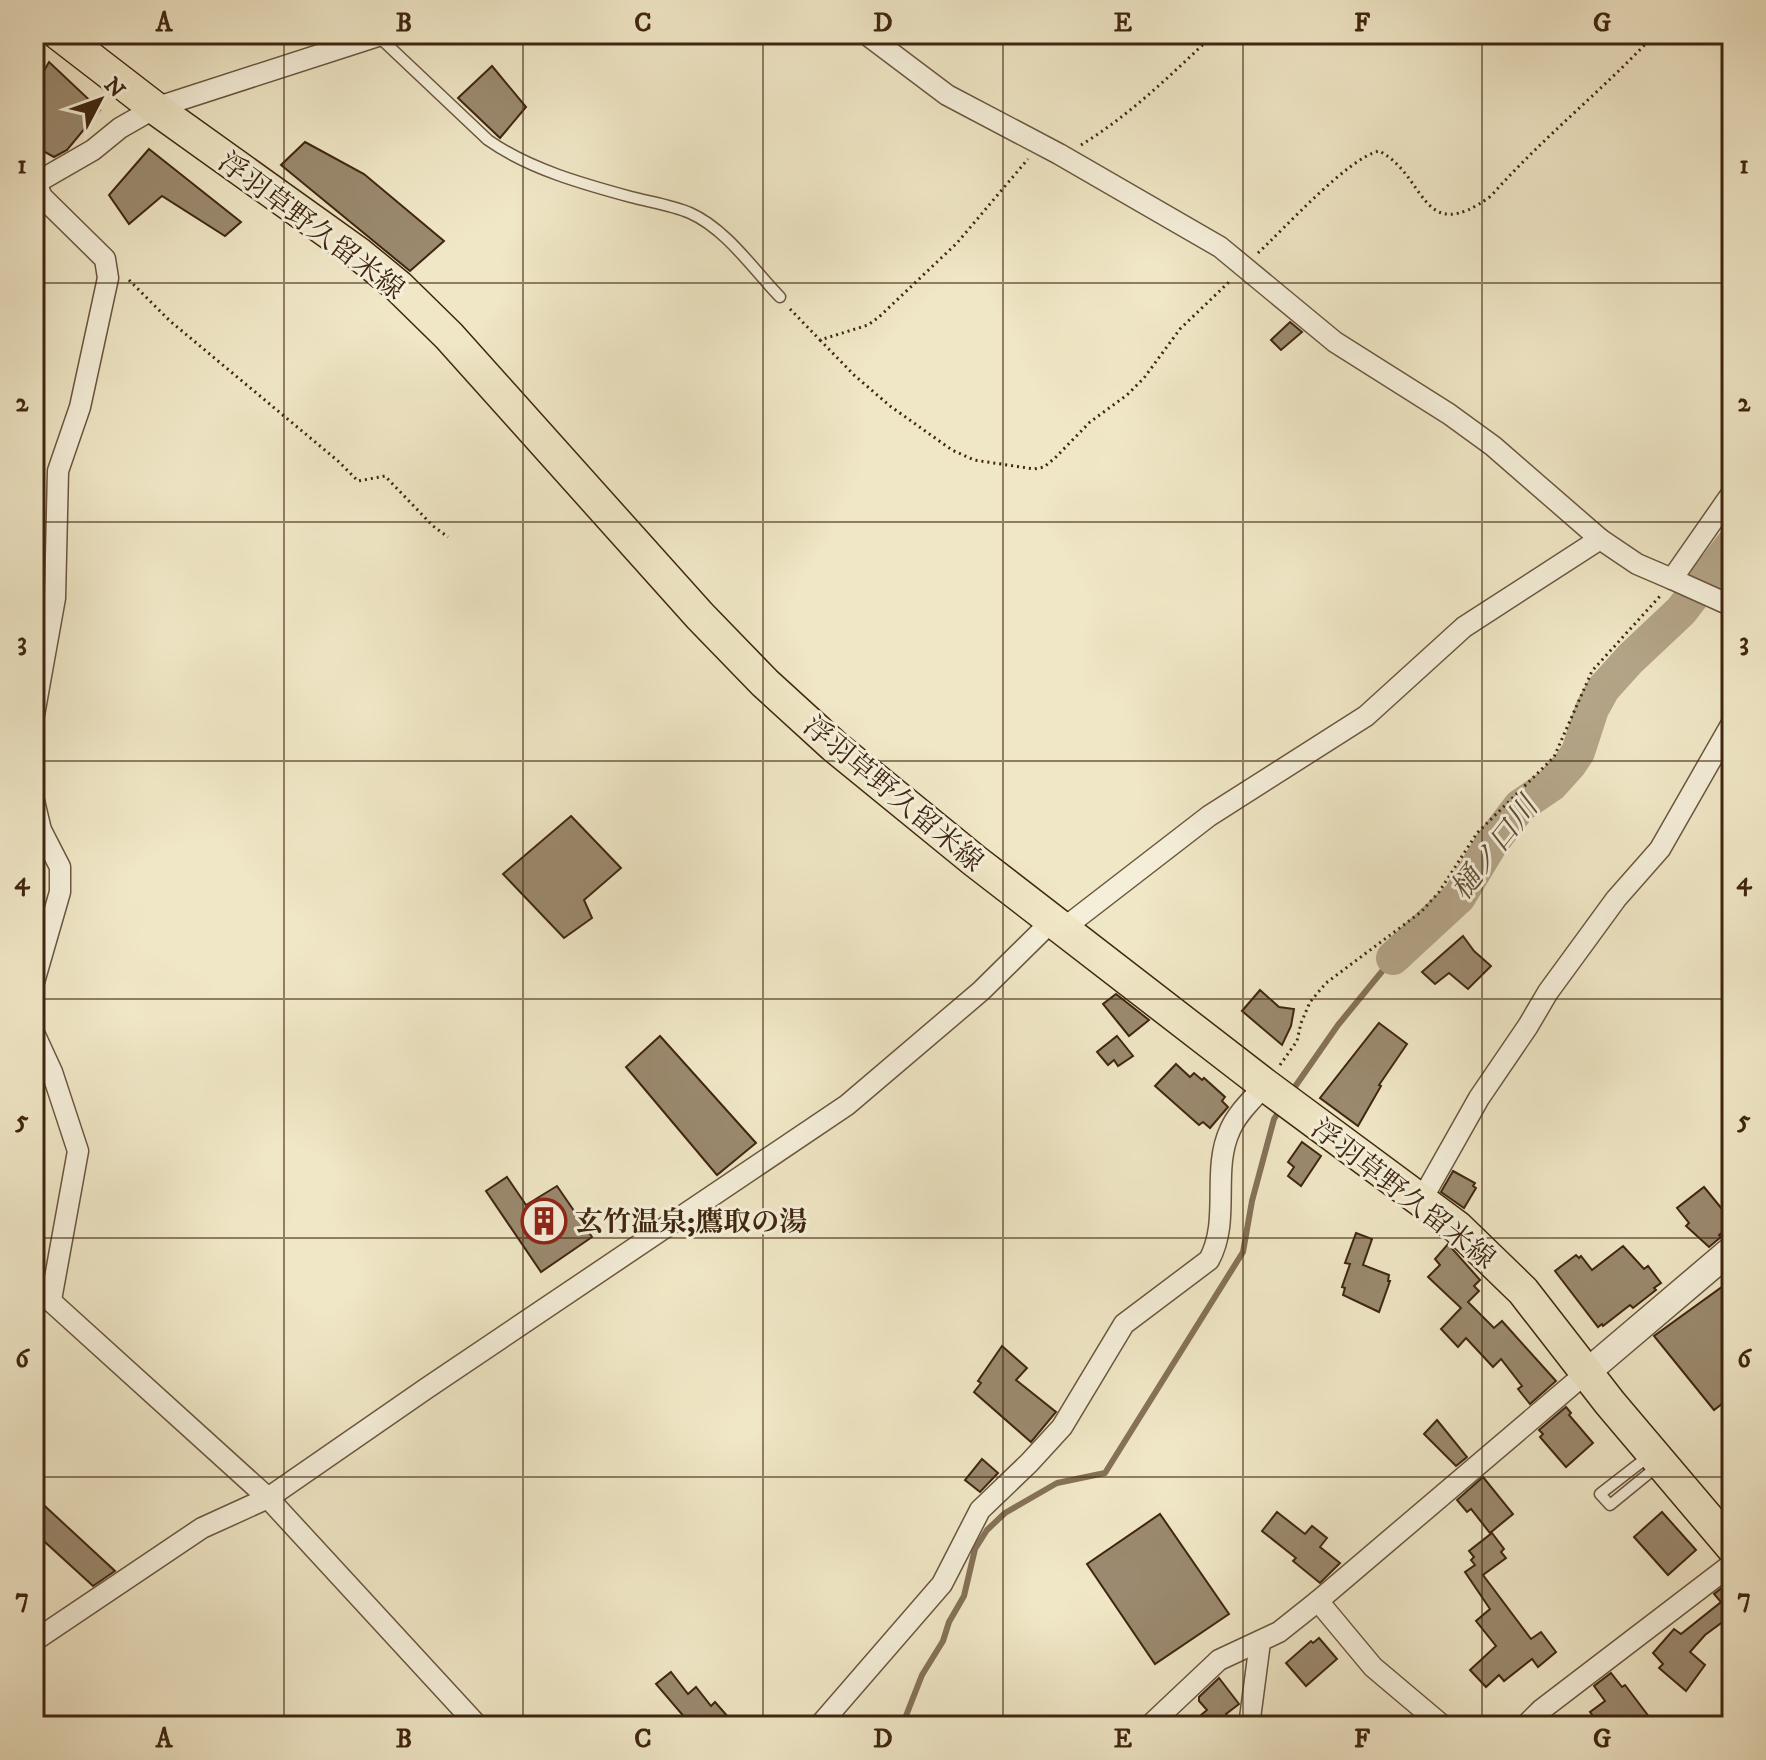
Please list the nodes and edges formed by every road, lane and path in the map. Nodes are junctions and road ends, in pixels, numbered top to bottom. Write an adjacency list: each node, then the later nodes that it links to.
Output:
1 (59, 34): 6 (main road, 浮羽草野久留米線)
2 (866, 34): 7 (street)
3 (1214, 34): 7 (path)
4 (1655, 34): 10 (path)
5 (381, 35): 6 (street); 11 (lane)
6 (155, 108): 8 (street); 22 (main road, 浮羽草野久留米線)
7 (1050, 150): 10 (street); 12 (path)
8 (36, 184): 9 (street)
9 (105, 259): 14 (path); 18 (street)
10 (1245, 266): 12 (path); 15 (street)
11 (780, 297): 12 (path)
12 (820, 340)
13 (1732, 493): 16 (street)
14 (448, 537)
15 (1600, 539): 16 (street); 22 (street)
16 (1677, 581): 17 (street); 25 (path)
17 (1724, 602)
18 (37, 680): 19 (street)
19 (34, 715)
20 (1732, 723): 26 (street)
21 (34, 801): 23 (street)
22 (1058, 924): 25 (main road, 浮羽草野久留米線); 32 (street)
23 (34, 982)
24 (34, 1033): 29 (street)
25 (1268, 1088): 26 (main road, 浮羽草野久留米線); 39 (street)
26 (1422, 1199): 30 (main road, 浮羽草野久留米線)
27 (1732, 1249): 30 (street)
28 (34, 1286): 29 (street)
29 (51, 1300): 32 (street)
30 (1586, 1373): 31 (main road, 浮羽草野久留米線); 35 (street)
31 (1656, 1459): 31 (lane); 33 (main road, 浮羽草野久留米線)
32 (268, 1498): 36 (street); 38 (street)
33 (1732, 1547)
34 (1732, 1564): 43 (street)
35 (1318, 1601): 37 (street); 42 (street)
36 (34, 1641)
37 (1260, 1642): 40 (street); 41 (street)
38 (478, 1726)
39 (819, 1726)
40 (1149, 1726)
41 (1249, 1726)
42 (1443, 1726)
43 (1525, 1726)

